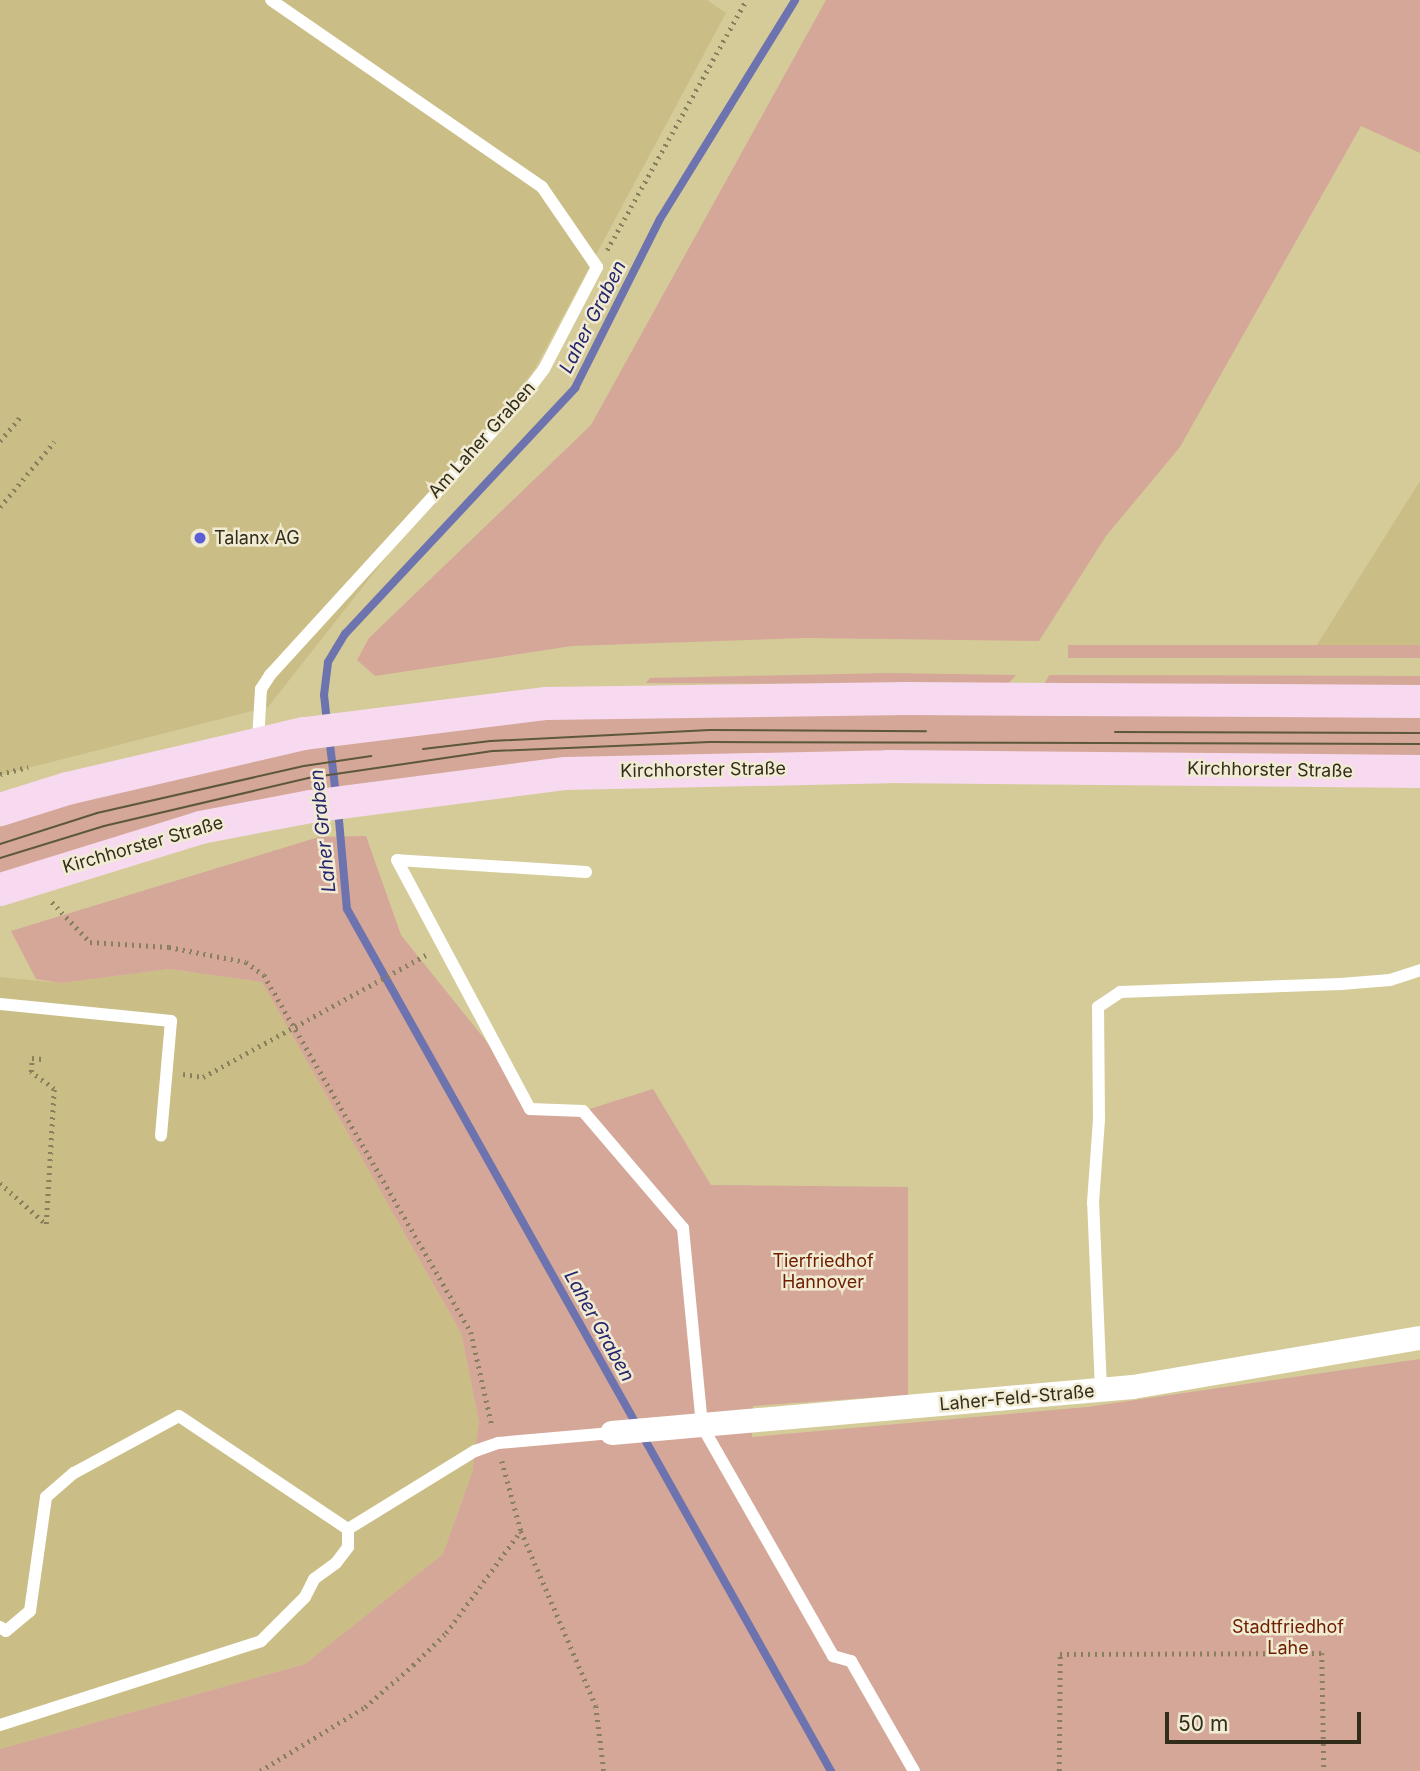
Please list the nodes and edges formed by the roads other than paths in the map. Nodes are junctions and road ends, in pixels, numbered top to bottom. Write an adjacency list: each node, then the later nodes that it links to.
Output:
1 (271, 0): 3 (lane, Am Laher Graben)
2 (1420, 701): 3 (main road)
3 (258, 744): 5 (main road)
4 (1420, 771): 7 (main road, Kirchhorster Straße)
5 (0, 809)
6 (586, 872): 13 (lane)
7 (0, 890)
8 (1420, 970): 12 (lane)
9 (0, 1004): 10 (lane)
10 (161, 1136)
11 (1420, 1338): 12 (street, Laher-Feld-Straße)
12 (1101, 1390): 13 (street, Laher-Feld-Straße)
13 (702, 1426): 14 (street, Laher-Feld-Straße); 18 (lane)
14 (612, 1433): 15 (lane)
15 (348, 1529): 16 (lane); 17 (lane)
16 (0, 1627)
17 (0, 1725)
18 (914, 1771)

